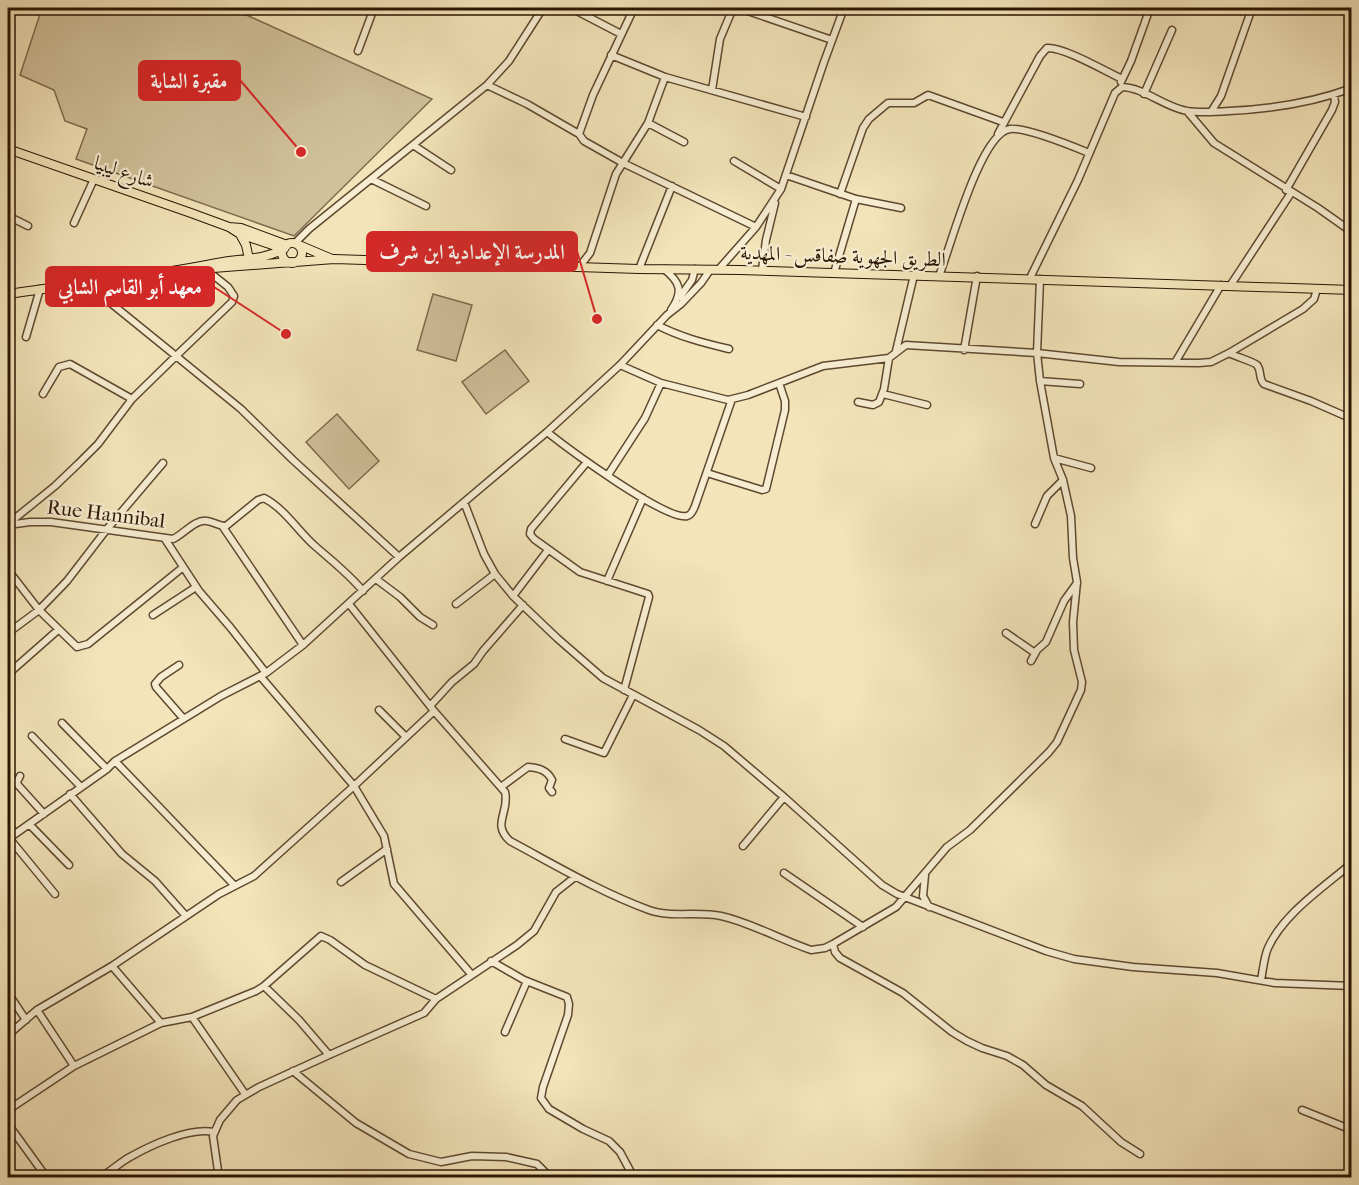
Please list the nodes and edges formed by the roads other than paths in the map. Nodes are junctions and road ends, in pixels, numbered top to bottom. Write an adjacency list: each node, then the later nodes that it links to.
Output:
1 (374, 8): 13 (street)
2 (543, 8): 17 (street)
3 (571, 8): 11 (street)
4 (634, 8): 11 (street)
5 (733, 8): 19 (street)
6 (739, 8): 12 (street)
7 (844, 8): 12 (street)
8 (1150, 8): 16 (street)
9 (1252, 8): 24 (street)
10 (1172, 30): 21 (street)
11 (621, 34): 14 (street)
12 (832, 40): 25 (street)
13 (358, 51)
14 (610, 55): 15 (street); 28 (street)
15 (665, 77): 19 (street); 27 (street)
16 (1122, 79): 20 (street); 26 (street)
17 (487, 86): 28 (street); 31 (street)
18 (1352, 88): 22 (street)
19 (712, 90): 25 (street)
20 (1118, 90): 21 (street); 33 (street)
21 (1144, 94): 23 (street)
22 (1334, 95): 24 (street); 42 (street)
23 (1187, 111): 24 (street); 42 (street)
24 (1211, 112)
25 (806, 117): 37 (street)
26 (1003, 122): 29 (street); 43 (street)
27 (648, 123): 30 (street); 35 (street)
28 (579, 134): 35 (street)
29 (996, 139): 33 (street); 69 (street)
30 (684, 142)
31 (413, 144): 36 (street); 39 (street)
32 (8, 148): 38 (main road, شارع ليبيا)
33 (1089, 153): 71 (street)
34 (734, 161): 41 (street)
35 (623, 162): 40 (street); 59 (street)
36 (451, 170)
37 (786, 175): 41 (street); 43 (street)
38 (94, 179): 49 (street); 51 (main road, شارع ليبيا)
39 (371, 179): 46 (street); 55 (street)
40 (672, 186): 52 (street); 61 (street)
41 (781, 189): 44 (street)
42 (1289, 191): 53 (street); 75 (street)
43 (840, 194): 45 (street)
44 (777, 197): 52 (street); 66 (street)
45 (856, 199): 47 (street); 67 (street)
46 (426, 206)
47 (901, 208)
48 (8, 216): 50 (street)
49 (74, 223)
50 (28, 226)
51 (229, 227): 54 (main road, شارع ليبيا); 55 (main road, شارع ليبيا)
52 (756, 227): 64 (street)
53 (1352, 232)
54 (240, 234): 55 (main road, شارع ليبيا); 58 (main road)
55 (291, 245): 56 (main road, الطريق الجهوية صفاقس - المهدية); 57 (main road); 57 (main road); 58 (main road, الطريق الجهوية صفاقس - المهدية)
56 (334, 259): 57 (main road, الطريق الجهوية صفاقس - المهدية); 59 (main road, الطريق الجهوية صفاقس - المهدية)
57 (293, 262): 58 (main road, الطريق الجهوية صفاقس - المهدية)
58 (250, 263): 60 (main road, الطريق الجهوية صفاقس - المهدية)
59 (580, 266): 61 (main road, الطريق الجهوية صفاقس - المهدية)
60 (203, 267): 73 (main road, الطريق الجهوية صفاقس - المهدية); 89 (street)
61 (639, 269): 62 (main road, الطريق الجهوية صفاقس - المهدية)
62 (664, 269): 63 (main road, الطريق الجهوية صفاقس - المهدية); 80 (street)
63 (695, 269): 65 (main road, الطريق الجهوية صفاقس - المهدية); 80 (street)
64 (719, 269): 65 (main road, الطريق الجهوية صفاقس - المهدية); 66 (main road, الطريق الجهوية صفاقس - المهدية)
65 (710, 270): 81 (street)
66 (762, 270): 67 (main road, الطريق الجهوية صفاقس - المهدية)
67 (834, 273): 68 (main road, الطريق الجهوية صفاقس - المهدية)
68 (914, 275): 69 (main road, الطريق الجهوية صفاقس - المهدية); 86 (street)
69 (939, 276): 70 (main road, الطريق الجهوية صفاقس - المهدية)
70 (977, 276): 71 (main road, الطريق الجهوية صفاقس - المهدية); 85 (street)
71 (1030, 278): 72 (main road, الطريق الجهوية صفاقس - المهدية)
72 (1040, 279): 74 (main road, الطريق الجهوية صفاقس - المهدية); 87 (street)
73 (87, 283): 76 (main road, الطريق الجهوية صفاقس - المهدية); 89 (street)
74 (1221, 285): 75 (main road, الطريق الجهوية صفاقس - المهدية); 91 (street)
75 (1230, 286): 77 (main road, الطريق الجهوية صفاقس - المهدية)
76 (40, 289): 79 (main road, الطريق الجهوية صفاقس - المهدية); 83 (street)
77 (1317, 289): 78 (main road, الطريق الجهوية صفاقس - المهدية); 88 (street)
78 (1352, 290)
79 (8, 294)
80 (675, 303): 81 (street)
81 (668, 315): 82 (street)
82 (657, 325): 84 (street); 92 (street)
83 (26, 337)
84 (729, 349)
85 (964, 350): 86 (street); 87 (street)
86 (896, 351): 90 (street)
87 (1037, 353): 91 (street); 93 (street)
88 (1228, 353): 91 (street); 103 (street)
89 (176, 356): 99 (street); 120 (street)
90 (889, 358): 95 (street); 98 (street)
91 (1176, 361)
92 (620, 365): 94 (street); 104 (street)
93 (1040, 381): 96 (street); 105 (street)
94 (661, 383): 100 (street); 110 (street)
95 (779, 383): 100 (street); 109 (street)
96 (1080, 384)
97 (44, 394): 99 (street)
98 (883, 394): 101 (street); 102 (street)
99 (132, 399): 114 (street)
100 (732, 399): 109 (street)
101 (858, 402)
102 (927, 405)
103 (1352, 419)
104 (547, 432): 106 (street); 113 (street)
105 (1054, 458): 108 (street); 111 (street)
106 (587, 462): 110 (street); 119 (street)
107 (163, 463): 117 (street)
108 (1091, 468)
109 (707, 473): 112 (street)
110 (608, 475): 112 (street)
111 (1064, 480): 115 (street); 126 (street)
112 (644, 498): 125 (street)
113 (464, 502): 120 (street); 123 (street)
114 (8, 524): 117 (street, Rue Hannibal)
115 (1035, 524)
116 (223, 526): 118 (street, Rue Hannibal); 128 (street); 139 (street)
117 (107, 529): 118 (street, Rue Hannibal); 133 (street)
118 (165, 539): 121 (street)
119 (548, 550): 125 (street); 129 (street)
120 (399, 556): 124 (street)
121 (182, 568): 127 (street); 136 (street)
122 (8, 570): 133 (street)
123 (495, 574): 129 (street); 131 (street)
124 (376, 579): 128 (street); 135 (street)
125 (607, 581): 145 (street)
126 (1077, 582): 140 (street); 172 (street)
127 (196, 587): 134 (street); 144 (street)
128 (363, 591): 130 (street)
129 (513, 596): 132 (street)
130 (349, 604): 139 (street); 147 (street)
131 (456, 604)
132 (523, 605): 145 (street); 147 (street)
133 (39, 610): 136 (street); 137 (street)
134 (153, 615)
135 (433, 624)
136 (58, 630): 143 (street)
137 (8, 633)
138 (1006, 633): 140 (street)
139 (303, 645): 144 (street)
140 (1035, 653): 141 (street)
141 (1031, 661)
142 (179, 665): 149 (street)
143 (8, 675)
144 (264, 675): 149 (street); 157 (street)
145 (624, 690): 146 (street)
146 (633, 695): 153 (street); 162 (street)
147 (432, 708): 152 (street); 159 (street)
148 (380, 710): 152 (street)
149 (183, 718): 154 (street)
150 (62, 723): 155 (street)
151 (32, 736): 158 (street)
152 (405, 736): 157 (street)
153 (565, 738)
154 (115, 761): 155 (street); 176 (street)
155 (107, 769): 158 (street)
156 (20, 776): 163 (street)
157 (354, 786): 169 (street); 176 (street)
158 (81, 787): 161 (street)
159 (501, 787): 160 (street); 174 (street)
160 (552, 792)
161 (70, 794): 163 (street); 180 (street)
162 (784, 797): 168 (street); 178 (street)
163 (44, 813): 164 (street)
164 (29, 824): 166 (street); 171 (street)
165 (8, 825): 166 (street)
166 (15, 833): 167 (street)
167 (8, 838): 177 (street)
168 (743, 846)
169 (387, 849): 175 (street); 185 (street)
170 (1352, 863): 186 (street)
171 (69, 865)
172 (926, 872): 178 (street); 179 (street)
173 (784, 873): 181 (street)
174 (575, 877): 182 (street); 183 (street)
175 (341, 882)
176 (234, 885): 180 (street)
177 (55, 894)
178 (905, 896): 179 (street); 181 (street)
179 (929, 907): 186 (street)
180 (186, 916): 184 (street)
181 (863, 927): 182 (street)
182 (833, 944): 207 (street)
183 (491, 961): 185 (street); 187 (street)
184 (112, 966): 192 (street); 195 (street)
185 (471, 974): 191 (street)
186 (1261, 980): 189 (street)
187 (527, 981): 196 (street); 213 (street)
188 (264, 986): 191 (street); 193 (street); 198 (street)
189 (1352, 986)
190 (8, 993): 194 (street)
191 (436, 999): 198 (street)
192 (37, 1010): 194 (street); 199 (street)
193 (192, 1017): 195 (street); 201 (street)
194 (26, 1020): 197 (street)
195 (161, 1023): 199 (street)
196 (505, 1032)
197 (8, 1035)
198 (329, 1055): 200 (street)
199 (74, 1066): 202 (street)
200 (293, 1071): 201 (street); 212 (street)
201 (245, 1094): 206 (street)
202 (8, 1110)
203 (1302, 1110): 205 (street)
204 (8, 1124): 209 (street)
205 (1352, 1130)
206 (214, 1132): 210 (street); 211 (street)
207 (1140, 1154)
208 (1352, 1173): 214 (street)
209 (47, 1178)
210 (99, 1178)
211 (219, 1178)
212 (551, 1178)
213 (634, 1178)
214 (1351, 1178)

